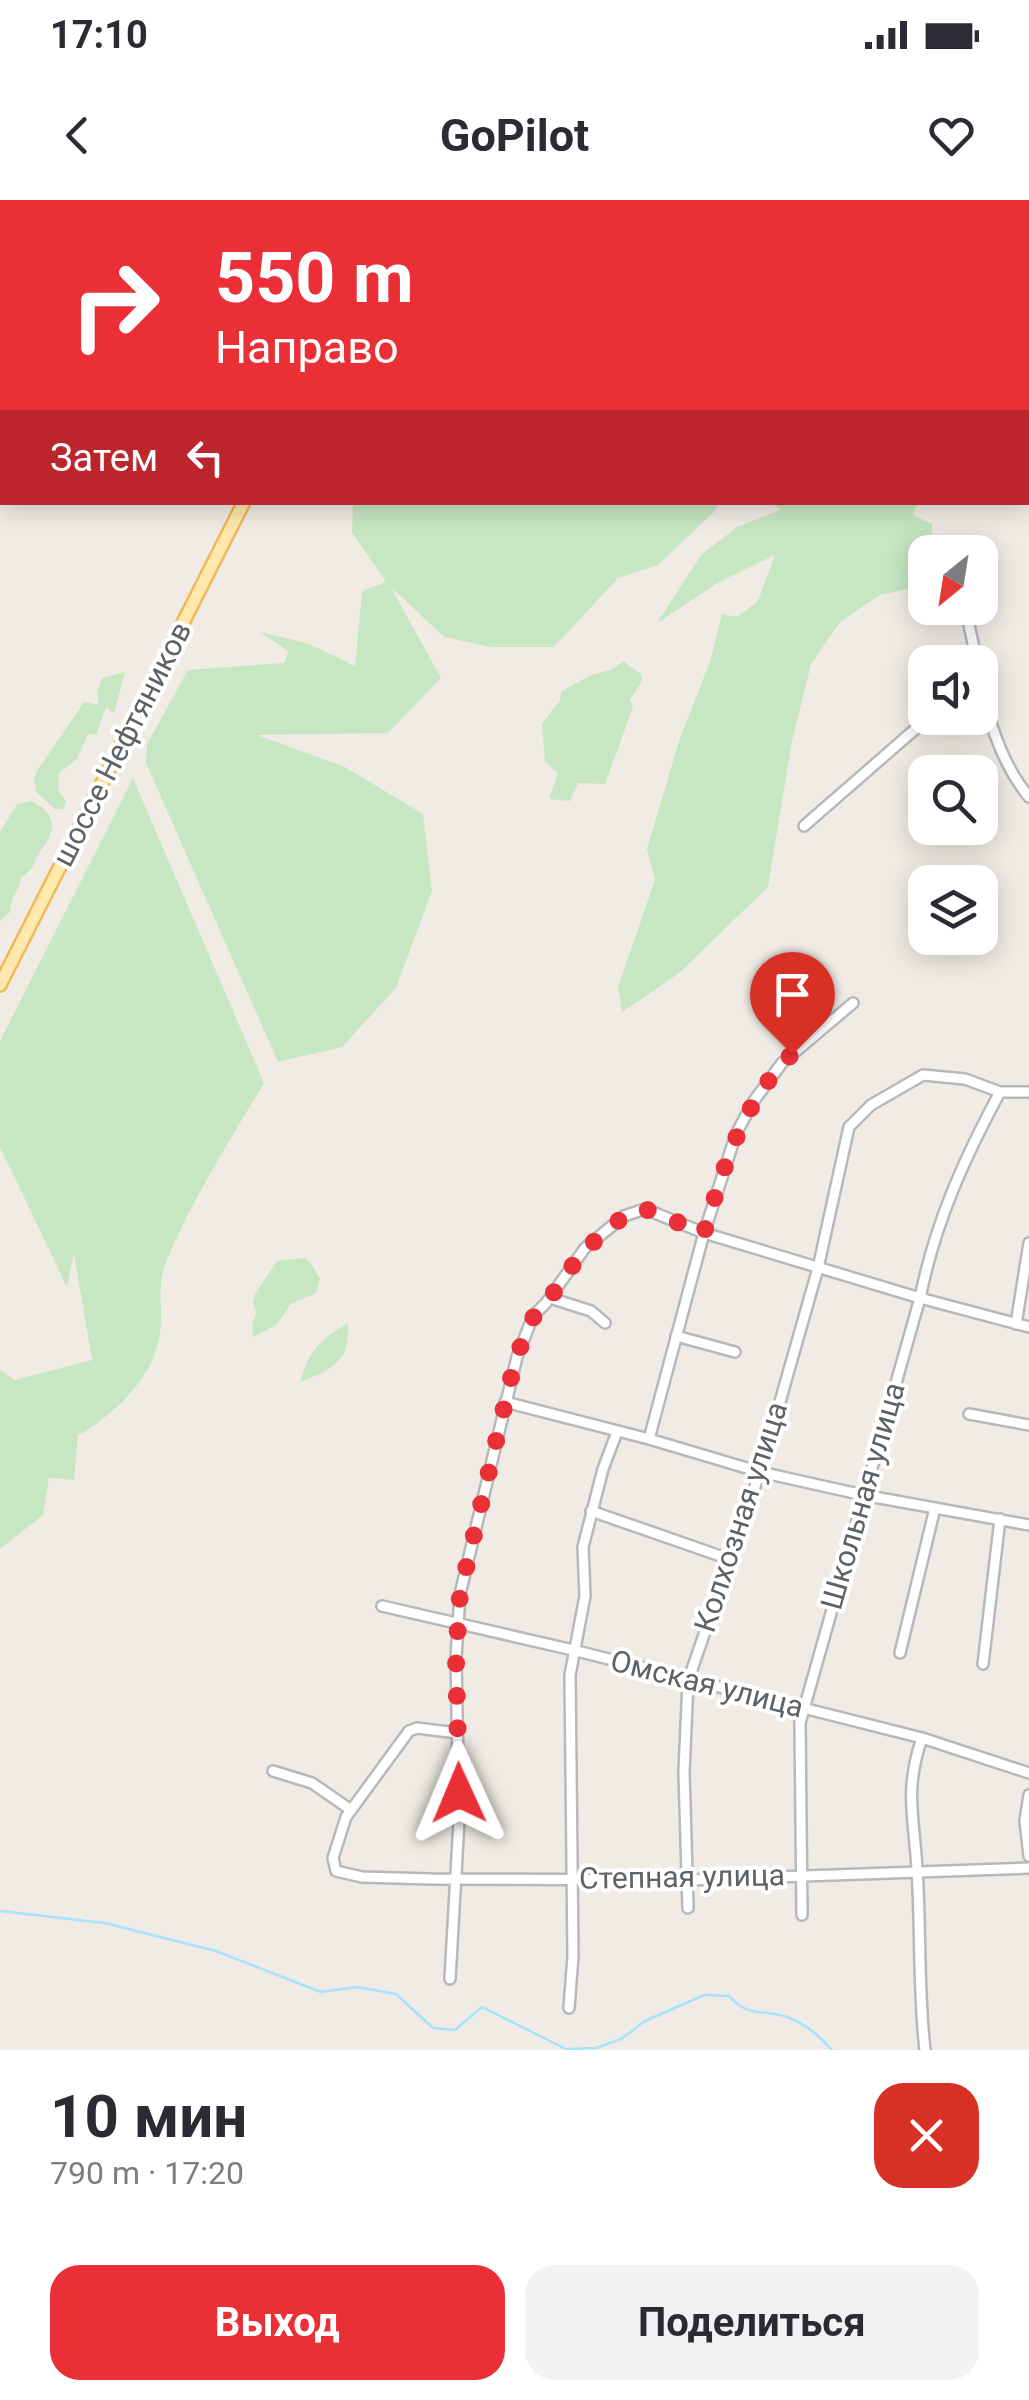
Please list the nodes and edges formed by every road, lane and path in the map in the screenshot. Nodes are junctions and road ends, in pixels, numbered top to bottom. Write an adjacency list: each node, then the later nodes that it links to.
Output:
1 (242, 505): 6 (main road, шоссе Нефтяников)
2 (908, 732): 5 (street)
3 (997, 735): 4 (street)
4 (1029, 796)
5 (804, 826)
6 (0, 985)
7 (853, 1004): 10 (street)
8 (1000, 1092): 9 (street); 12 (street, Колхозная улица); 14 (street, Школьная улица)
9 (1029, 1092)
10 (704, 1233): 12 (street); 13 (street); 18 (street)
11 (1029, 1243): 16 (street)
12 (818, 1268): 14 (street); 25 (street, Колхозная улица)
13 (550, 1298): 15 (street); 20 (street)
14 (920, 1298): 16 (street); 26 (street, Школьная улица)
15 (605, 1323)
16 (1016, 1324): 17 (street)
17 (1029, 1327)
18 (676, 1336): 19 (street); 24 (street)
19 (735, 1352)
20 (505, 1402): 23 (street); 33 (street)
21 (969, 1414): 22 (street)
22 (1029, 1425)
23 (618, 1432): 24 (street); 28 (street)
24 (649, 1439): 25 (street)
25 (760, 1472): 26 (street); 31 (street, Колхозная улица)
26 (862, 1495): 27 (street); 38 (street, Школьная улица)
27 (934, 1508): 29 (street); 35 (street)
28 (591, 1510): 31 (street); 34 (street)
29 (1000, 1519): 30 (street); 36 (street)
30 (1029, 1524)
31 (729, 1558): 37 (street, Колхозная улица)
32 (382, 1606): 33 (street, Омская улица)
33 (458, 1624): 34 (street, Омская улица); 39 (street)
34 (573, 1650): 37 (street, Омская улица); 50 (street)
35 (900, 1653)
36 (982, 1664)
37 (688, 1681): 38 (street, Омская улица); 51 (street, Колхозная улица)
38 (804, 1708): 40 (street, Омская улица); 48 (street, Школьная улица)
39 (457, 1733): 44 (street); 49 (street)
40 (922, 1738): 42 (street, Омская улица); 47 (street)
41 (273, 1771): 44 (street)
42 (1029, 1773)
43 (1029, 1795): 45 (street)
44 (351, 1810): 49 (street, Степная улица)
45 (1029, 1856)
46 (1029, 1868): 47 (street, Степная улица)
47 (917, 1870): 48 (street, Степная улица); 56 (street)
48 (804, 1875): 51 (street, Степная улица); 53 (street, Школьная улица)
49 (454, 1878): 50 (street, Степная улица); 54 (street)
50 (571, 1879): 51 (street, Степная улица); 55 (street)
51 (688, 1880): 52 (street, Колхозная улица)
52 (688, 1908)
53 (802, 1915)
54 (450, 1979)
55 (569, 2008)
56 (925, 2050)

